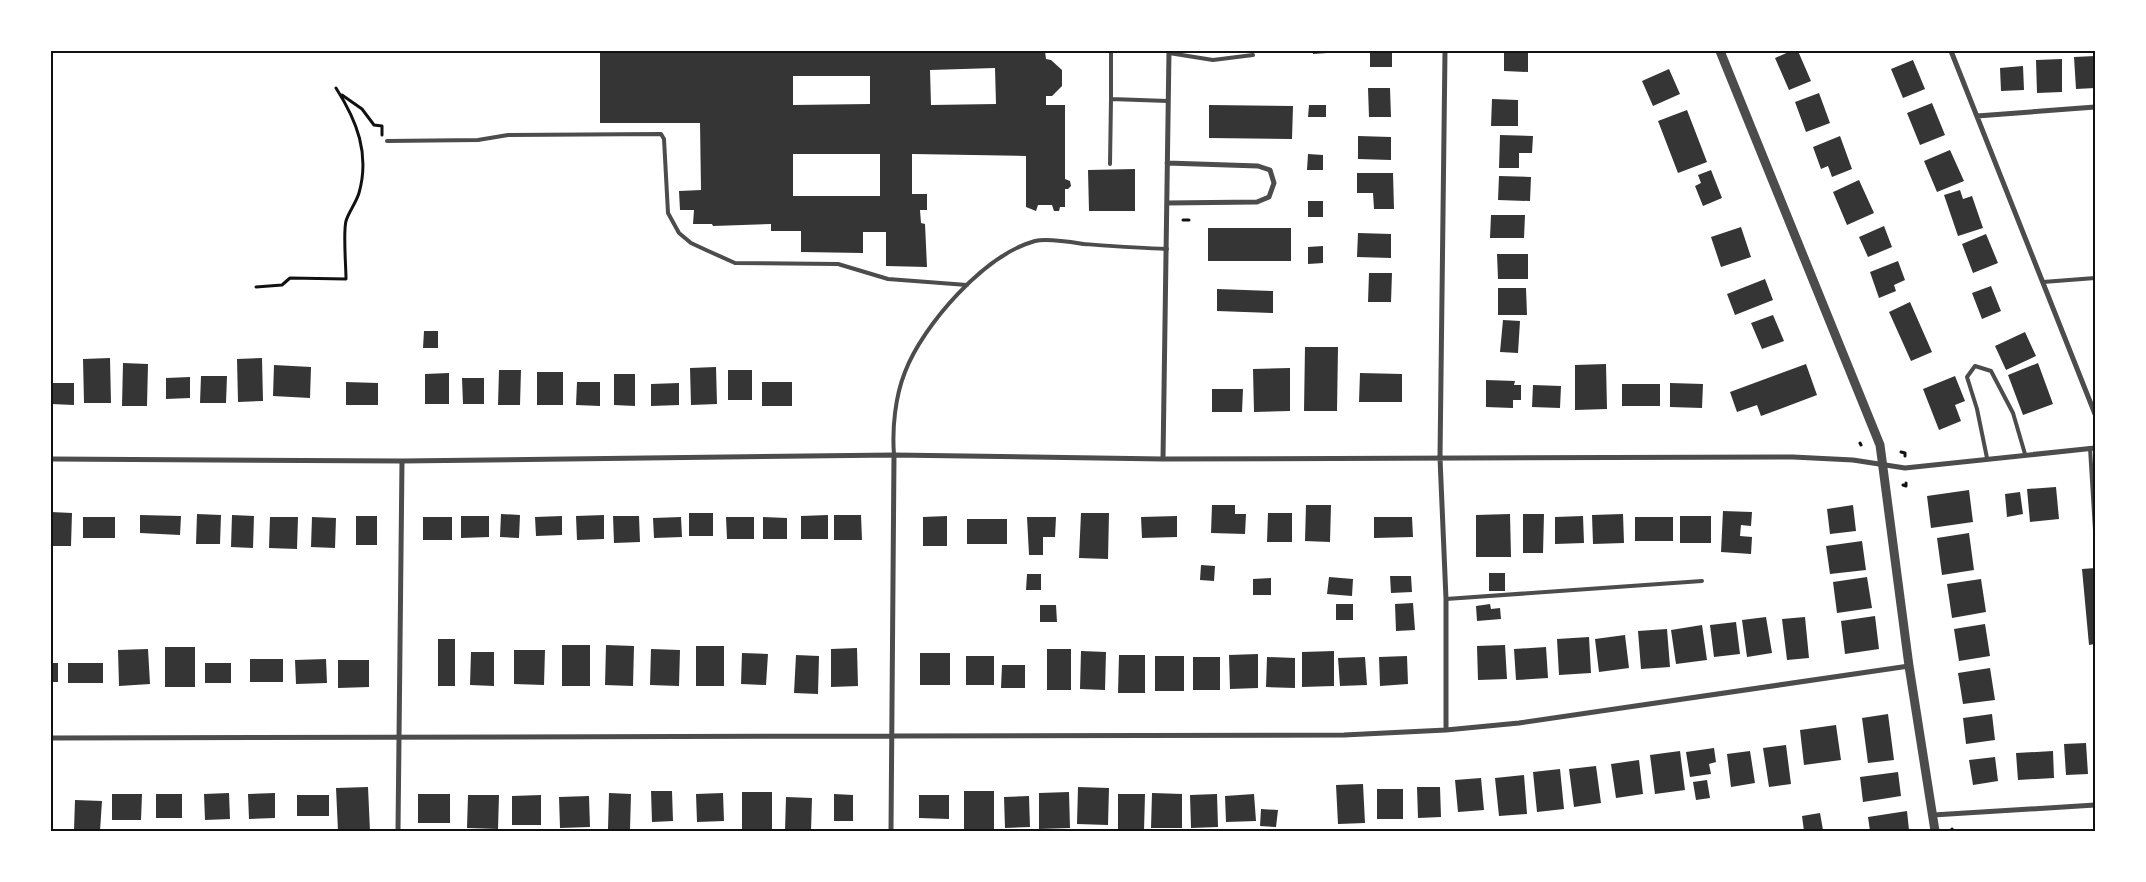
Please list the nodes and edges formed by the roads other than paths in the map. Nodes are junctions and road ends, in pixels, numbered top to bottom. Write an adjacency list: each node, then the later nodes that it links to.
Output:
1 (1112, 51): 7 (lane)
2 (1445, 51): 23 (street)
3 (1720, 51): 28 (street)
4 (1951, 51): 10 (street)
5 (1169, 52): 6 (lane); 8 (street)
6 (1253, 54)
7 (1111, 98): 8 (lane); 13 (lane)
8 (1168, 101): 12 (street)
9 (2095, 107): 10 (street)
10 (1977, 116): 17 (street)
11 (387, 141): 18 (lane)
12 (1167, 163): 14 (street); 14 (street)
13 (1110, 164)
14 (1167, 203): 15 (street)
15 (1167, 249): 18 (lane); 26 (street)
16 (2095, 278): 17 (lane)
17 (2042, 282): 19 (street)
18 (967, 285): 22 (lane)
19 (2095, 414)
20 (2092, 448): 21 (street); 29 (lane)
21 (2025, 454): 24 (street); 24 (lane)
22 (894, 455): 26 (street); 27 (street); 36 (street)
23 (1440, 458): 26 (street); 28 (street); 31 (street)
24 (1987, 458): 28 (street)
25 (51, 459): 27 (street)
26 (1163, 459)
27 (402, 462): 34 (street)
28 (1882, 463): 32 (street)
29 (2095, 530)
30 (1702, 581): 31 (lane)
31 (1446, 599): 33 (street)
32 (1909, 666): 33 (street); 38 (street)
33 (1446, 730): 36 (street)
34 (399, 737): 35 (street); 36 (street); 39 (street)
35 (51, 738)
36 (891, 738): 40 (street)
37 (2095, 804): 38 (street)
38 (1933, 816): 41 (street)
39 (398, 831)
40 (891, 831)
41 (1935, 831)

